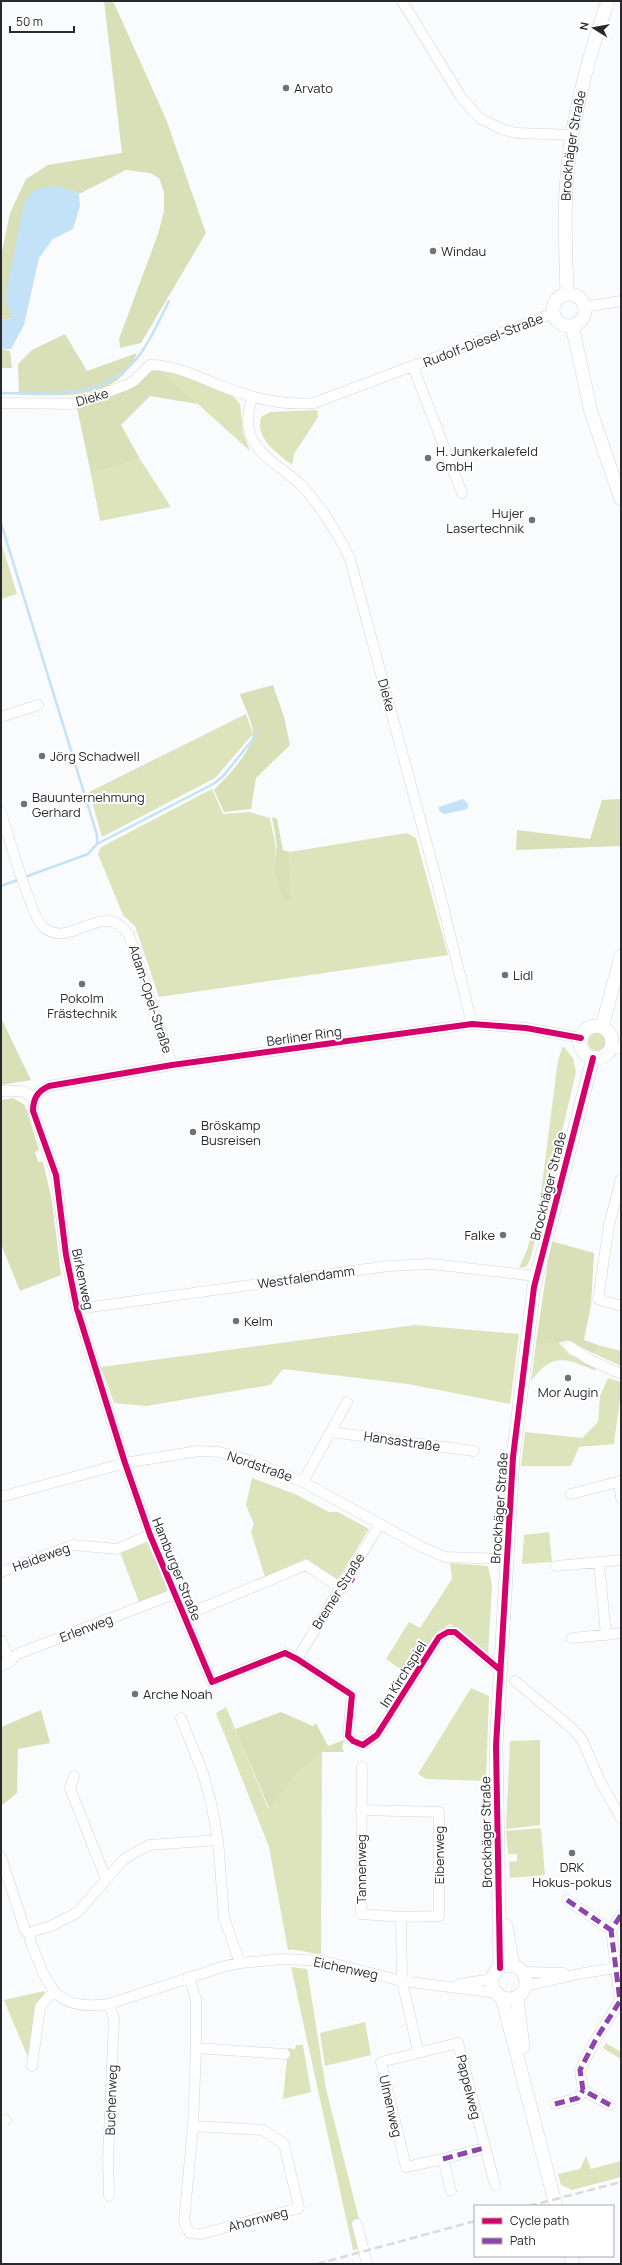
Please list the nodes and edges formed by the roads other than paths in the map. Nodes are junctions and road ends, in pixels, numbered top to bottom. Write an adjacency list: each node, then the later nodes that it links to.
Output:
1 (402, 1): 3 (street)
2 (608, 1): 3 (street, Brockhäger Straße)
3 (572, 135): 4 (street, Brockhäger Straße)
4 (567, 294): 6 (street); 7 (street)
5 (621, 301): 6 (street)
6 (584, 307): 8 (street)
7 (554, 313): 8 (street); 10 (street, Rudolf-Diesel-Straße)
8 (572, 325): 14 (street)
9 (150, 365): 11 (street, Rudolf-Diesel-Straße); 12 (street, Dieke)
10 (413, 367): 11 (street, Rudolf-Diesel-Straße); 13 (street, Rudolf-Diesel-Straße)
11 (252, 397): 19 (street, Dieke)
12 (1, 403)
13 (462, 494)
14 (621, 499)
15 (38, 705): 16 (street)
16 (1, 717)
17 (1, 812): 24 (street, Adam-Opel-Straße)
18 (621, 956): 20 (street)
19 (472, 1024): 21 (street, Berliner Ring); 24 (street, Berliner Ring)
20 (602, 1027): 21 (street); 22 (street)
21 (581, 1038): 23 (street)
22 (616, 1048): 23 (street)
23 (593, 1058): 28 (street, Brockhäger Straße)
24 (172, 1064): 26 (street, Berliner Ring)
25 (1, 1091): 26 (street)
26 (35, 1098): 30 (street, Birkenweg)
27 (621, 1179): 29 (street)
28 (536, 1276): 30 (street, Westfalendamm); 44 (street, Brockhäger Straße)
29 (621, 1306)
30 (77, 1309): 36 (street, Birkenweg)
31 (569, 1346): 32 (street)
32 (621, 1374)
33 (347, 1402): 34 (street)
34 (330, 1432): 35 (street, Hansastraße); 38 (street)
35 (474, 1451)
36 (125, 1463): 38 (street, Nordstraße); 40 (street, Nordstraße); 43 (street, Hamburger Straße)
37 (620, 1481): 39 (street); 41 (street)
38 (303, 1482): 42 (street, Nordstraße)
39 (571, 1494)
40 (1, 1497)
41 (621, 1498)
42 (380, 1524): 44 (street, Nordstraße); 49 (street, Bremer Straße)
43 (150, 1535): 48 (street, Heideweg); 50 (street, Hamburger Straße)
44 (506, 1559): 58 (street, Brockhäger Straße)
45 (621, 1560): 46 (street)
46 (599, 1563): 47 (street); 53 (street)
47 (556, 1566)
48 (1, 1572)
49 (341, 1588): 51 (street); 56 (street, Bremer Straße)
50 (174, 1594): 51 (street, Hamburger Straße); 57 (street, Erlenweg)
51 (183, 1616): 56 (street, Hamburger Straße)
52 (621, 1633): 53 (street)
53 (606, 1635): 54 (street)
54 (572, 1638)
55 (1, 1640): 57 (street)
56 (297, 1658): 58 (street, Im Kirchspiel)
57 (5, 1664)
58 (499, 1669): 75 (street, Brockhäger Straße)
59 (515, 1681): 64 (street)
60 (181, 1718): 65 (street)
61 (362, 1767): 63 (street, Tannenweg)
62 (74, 1776): 67 (street)
63 (362, 1810): 70 (street, Tannenweg); 70 (street, Eibenweg)
64 (621, 1818)
65 (218, 1840): 67 (street); 73 (street)
66 (1, 1857): 72 (street)
67 (106, 1879): 72 (street)
68 (567, 1900): 71 (street)
69 (621, 1915): 71 (street)
70 (402, 1917): 78 (street)
71 (612, 1930): 74 (street)
72 (30, 1935): 81 (street)
73 (240, 1963): 77 (street, Eichenweg); 78 (street, Eichenweg)
74 (618, 1968): 76 (street); 85 (street)
75 (507, 1971): 76 (street, Eichenweg); 79 (street, Eichenweg); 80 (street); 82 (street)
76 (578, 1974): 80 (street)
77 (189, 1977): 84 (street, Eichenweg); 86 (street, Ahornweg)
78 (402, 1981): 79 (street, Eichenweg); 87 (street)
79 (450, 1986): 82 (street, Eichenweg)
80 (526, 1986): 83 (street)
81 (53, 1992): 84 (street, Eichenweg); 89 (street)
82 (500, 1995): 83 (street); 91 (street)
83 (517, 1997): 91 (street)
84 (109, 2004): 99 (street, Buchenweg)
85 (619, 2008): 90 (street)
86 (196, 2048): 88 (street); 94 (street, Ahornweg)
87 (418, 2051): 95 (street, Pappelweg); 96 (street, Ulmenweg)
88 (286, 2054)
89 (32, 2066)
90 (583, 2090): 92 (street); 93 (street)
91 (528, 2093): 100 (street)
92 (555, 2104)
93 (610, 2105)
94 (193, 2126): 94 (street, Ahornweg)
95 (484, 2148): 96 (street); 97 (street, Pappelweg)
96 (443, 2159): 98 (street)
97 (495, 2185)
98 (451, 2191)
99 (109, 2196)
100 (556, 2205)
101 (357, 2224): 102 (street)
102 (367, 2264)

